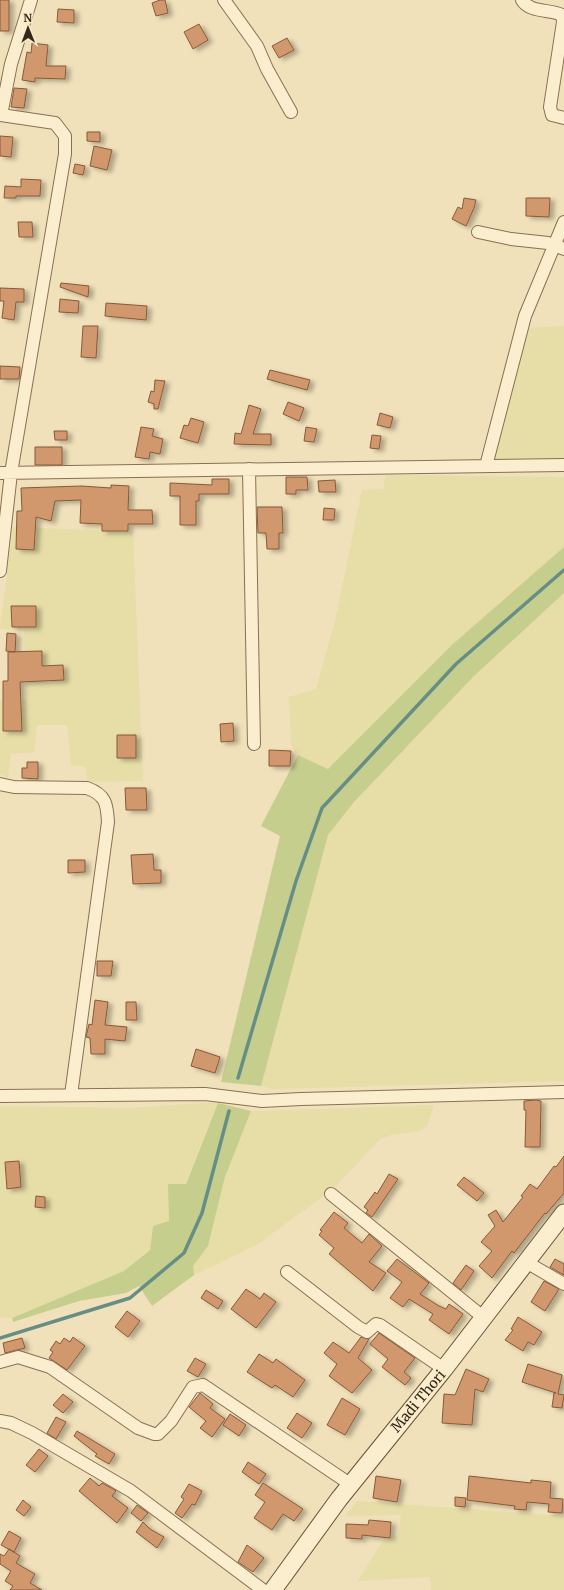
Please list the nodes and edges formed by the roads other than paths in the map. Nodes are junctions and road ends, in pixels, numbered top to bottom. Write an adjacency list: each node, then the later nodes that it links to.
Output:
1 (31, 0): 5 (street)
2 (224, 0): 4 (street)
3 (522, 0): 6 (street)
4 (291, 112)
5 (1, 116): 13 (street)
6 (564, 118)
7 (564, 222): 9 (street)
8 (478, 232): 9 (street)
9 (560, 248): 11 (street)
10 (564, 464): 11 (street)
11 (486, 466): 12 (street)
12 (249, 469): 13 (street); 15 (street)
13 (5, 473): 14 (street)
14 (0, 571)
15 (254, 744)
16 (0, 784): 18 (street)
17 (564, 1092): 18 (street)
18 (70, 1095): 19 (street)
19 (0, 1096)
20 (331, 1194): 25 (street)
21 (564, 1213): 22 (main road, Madi Thori)
22 (526, 1262): 24 (street); 25 (main road, Madi Thori)
23 (287, 1272): 27 (street)
24 (564, 1284)
25 (483, 1317): 27 (main road, Madi Thori)
26 (0, 1362): 29 (street)
27 (444, 1369): 29 (main road, Madi Thori)
28 (0, 1421): 30 (street)
29 (350, 1484): 31 (main road, Madi Thori)
30 (263, 1590)
31 (273, 1590)

